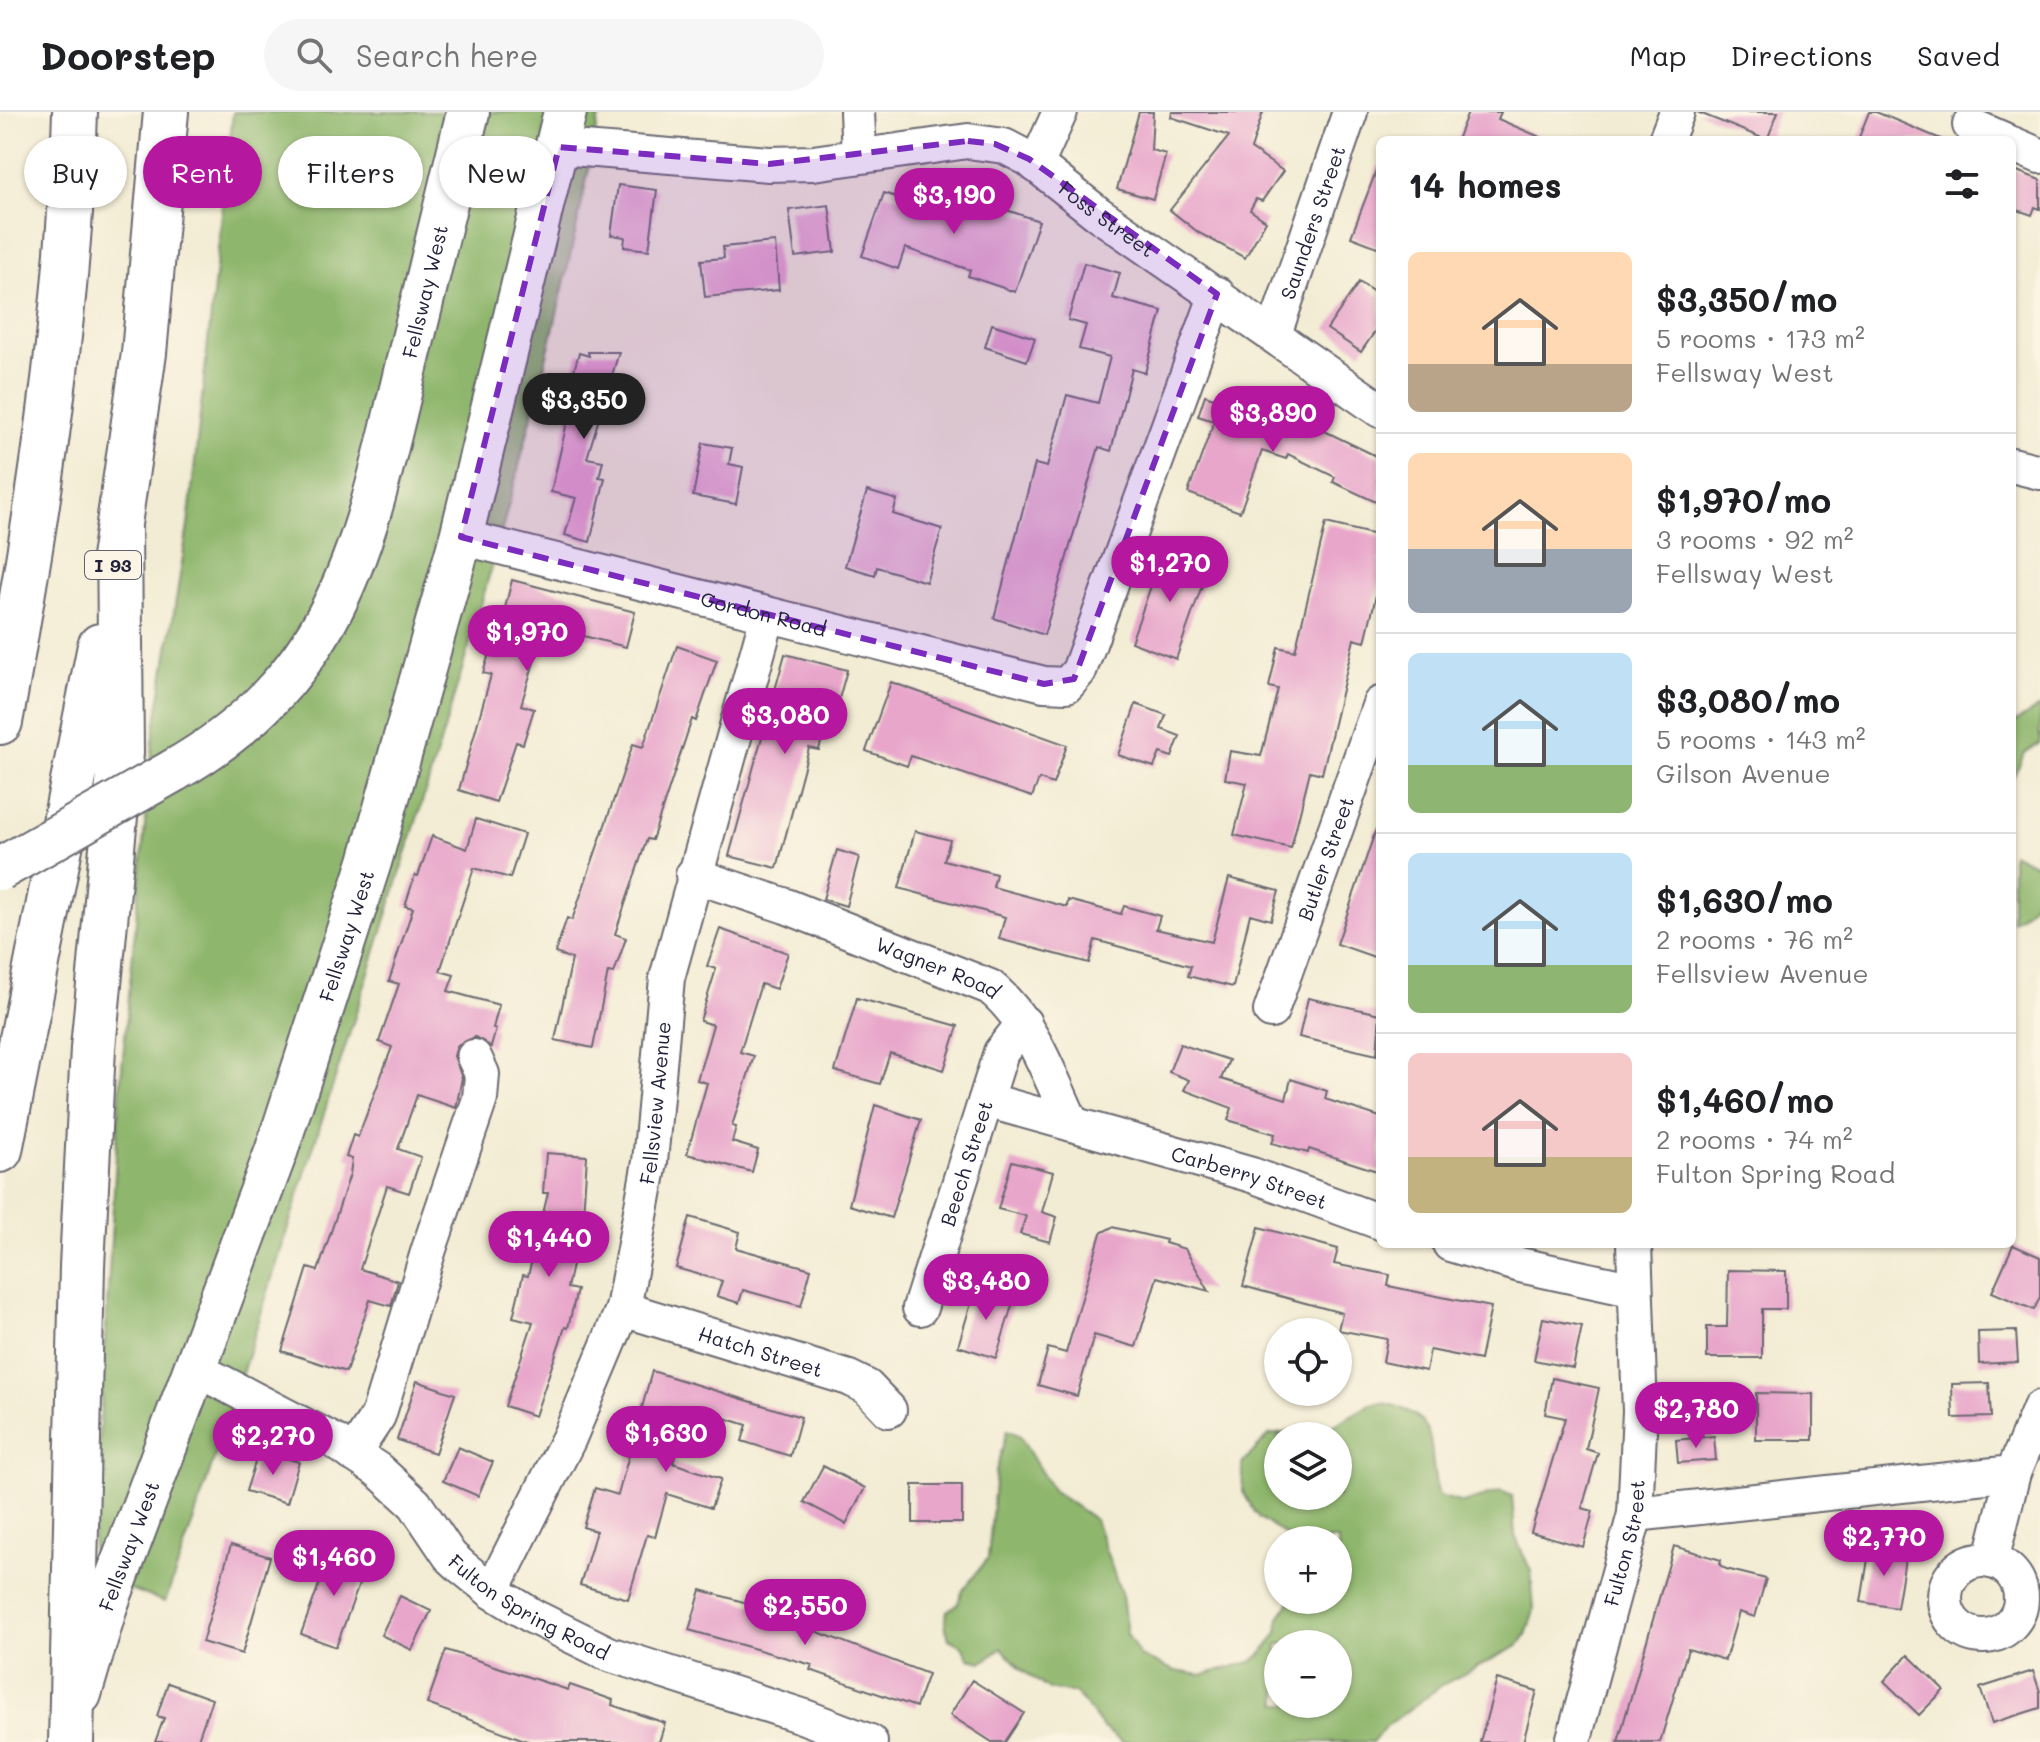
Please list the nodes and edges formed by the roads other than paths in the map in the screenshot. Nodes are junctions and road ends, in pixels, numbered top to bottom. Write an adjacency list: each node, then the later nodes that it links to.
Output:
1 (75, 112): 25 (highway)
2 (166, 112): 21 (highway, I 93)
3 (468, 112): 26 (main road, Fellsway West, bridge)
4 (857, 112): 13 (street)
5 (1060, 112): 15 (street)
6 (1350, 112): 17 (street, Saunders Street)
7 (1677, 112): 10 (street)
8 (1969, 126): 11 (street)
9 (562, 130): 13 (street, Foss Street); 22 (main road, Fellsway West)
10 (1668, 136)
11 (1994, 136)
12 (2016, 146): 14 (street)
13 (859, 156): 15 (street, Foss Street)
14 (2040, 156)
15 (1036, 165): 16 (street, Foss Street)
16 (1217, 294): 17 (street, Foss Street); 23 (street, Gordon Road)
17 (1274, 334): 18 (street, Foss Street)
18 (1376, 407)
19 (2016, 466): 20 (street)
20 (2040, 472)
21 (119, 528): 33 (highway, I 93); 48 (highway)
22 (461, 537): 23 (street, Gordon Road); 40 (main road, Fellsway West)
23 (768, 615): 27 (street, Fellsview Avenue)
24 (1376, 715): 28 (street, Butler Street)
25 (0, 722)
26 (0, 869)
27 (693, 875): 29 (street, Wagner Road); 39 (street, Fellsview Avenue)
28 (1271, 1011)
29 (1024, 1023): 31 (street, Beech Street); 32 (street, Wagner Road)
30 (474, 1057): 43 (street)
31 (986, 1100): 32 (street); 38 (street, Beech Street)
32 (1072, 1124): 34 (street, Carberry Street)
33 (0, 1150)
34 (1376, 1221)
35 (1463, 1248): 37 (street)
36 (1634, 1248): 37 (street, Fulton Street)
37 (1635, 1290): 45 (street, Fulton Street)
38 (920, 1308)
39 (623, 1309): 42 (street, Hatch Street); 47 (street, Fellsview Avenue)
40 (196, 1369): 43 (street, Fulton Spring Road); 48 (main road, Fellsway West)
41 (2040, 1408): 44 (street)
42 (889, 1410)
43 (353, 1454): 47 (street, Fulton Spring Road)
44 (2013, 1473): 45 (street); 46 (street)
45 (1635, 1514): 50 (street, Fulton Street)
46 (1991, 1561)
47 (492, 1591): 49 (street, Fulton Spring Road)
48 (71, 1742)
49 (870, 1742)
50 (1573, 1742)

